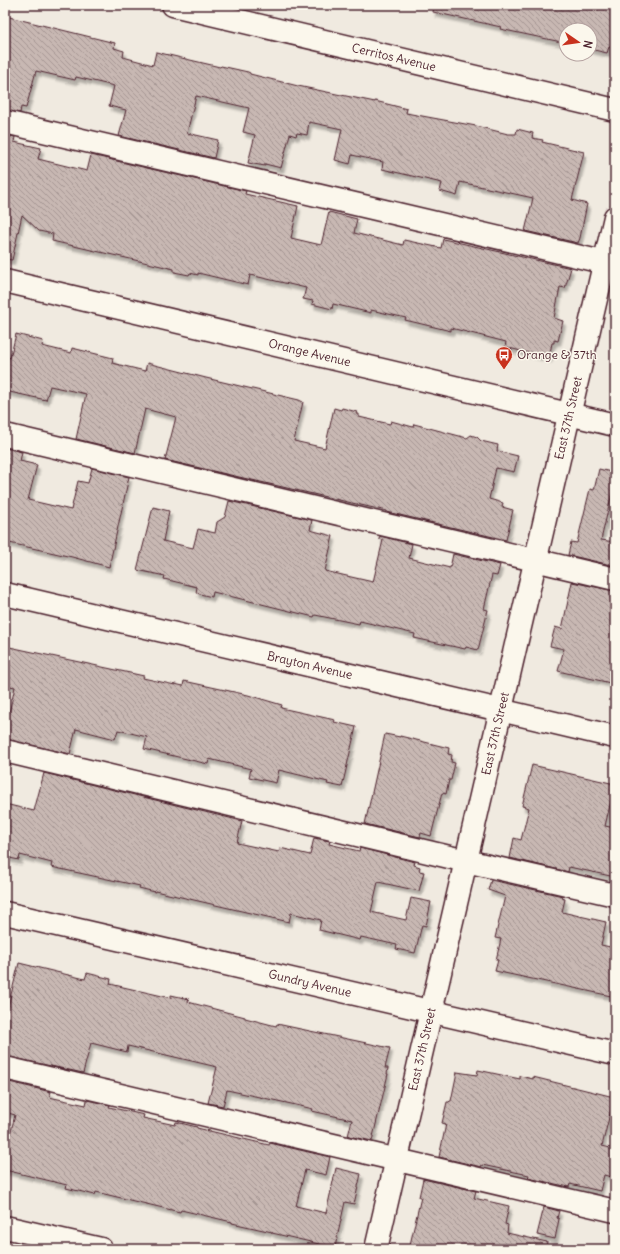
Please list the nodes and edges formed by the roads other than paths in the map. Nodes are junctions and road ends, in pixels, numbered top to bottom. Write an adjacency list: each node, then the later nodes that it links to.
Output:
1 (173, 5): 2 (street, Cerritos Avenue)
2 (615, 110)
3 (5, 122): 5 (street)
4 (615, 218): 5 (street, East 37th Street)
5 (610, 264): 7 (street, East 37th Street)
6 (5, 281): 7 (street, Orange Avenue)
7 (570, 414): 8 (street, Orange Avenue); 10 (street, East 37th Street)
8 (615, 425)
9 (5, 435): 10 (street)
10 (536, 560): 11 (street); 13 (street, East 37th Street)
11 (615, 578)
12 (5, 594): 13 (street, Brayton Avenue)
13 (501, 711): 14 (street, Brayton Avenue); 16 (street, East 37th Street)
14 (615, 737)
15 (5, 751): 16 (street)
16 (466, 861): 17 (street); 19 (street, East 37th Street)
17 (615, 894)
18 (5, 914): 19 (street, Gundry Avenue)
19 (431, 1012): 20 (street, Gundry Avenue); 22 (street, East 37th Street)
20 (615, 1054)
21 (5, 1068): 22 (street)
22 (397, 1161): 23 (street); 26 (street, East 37th Street)
23 (615, 1211)
24 (5, 1227): 25 (street)
25 (101, 1249)
26 (376, 1249)

